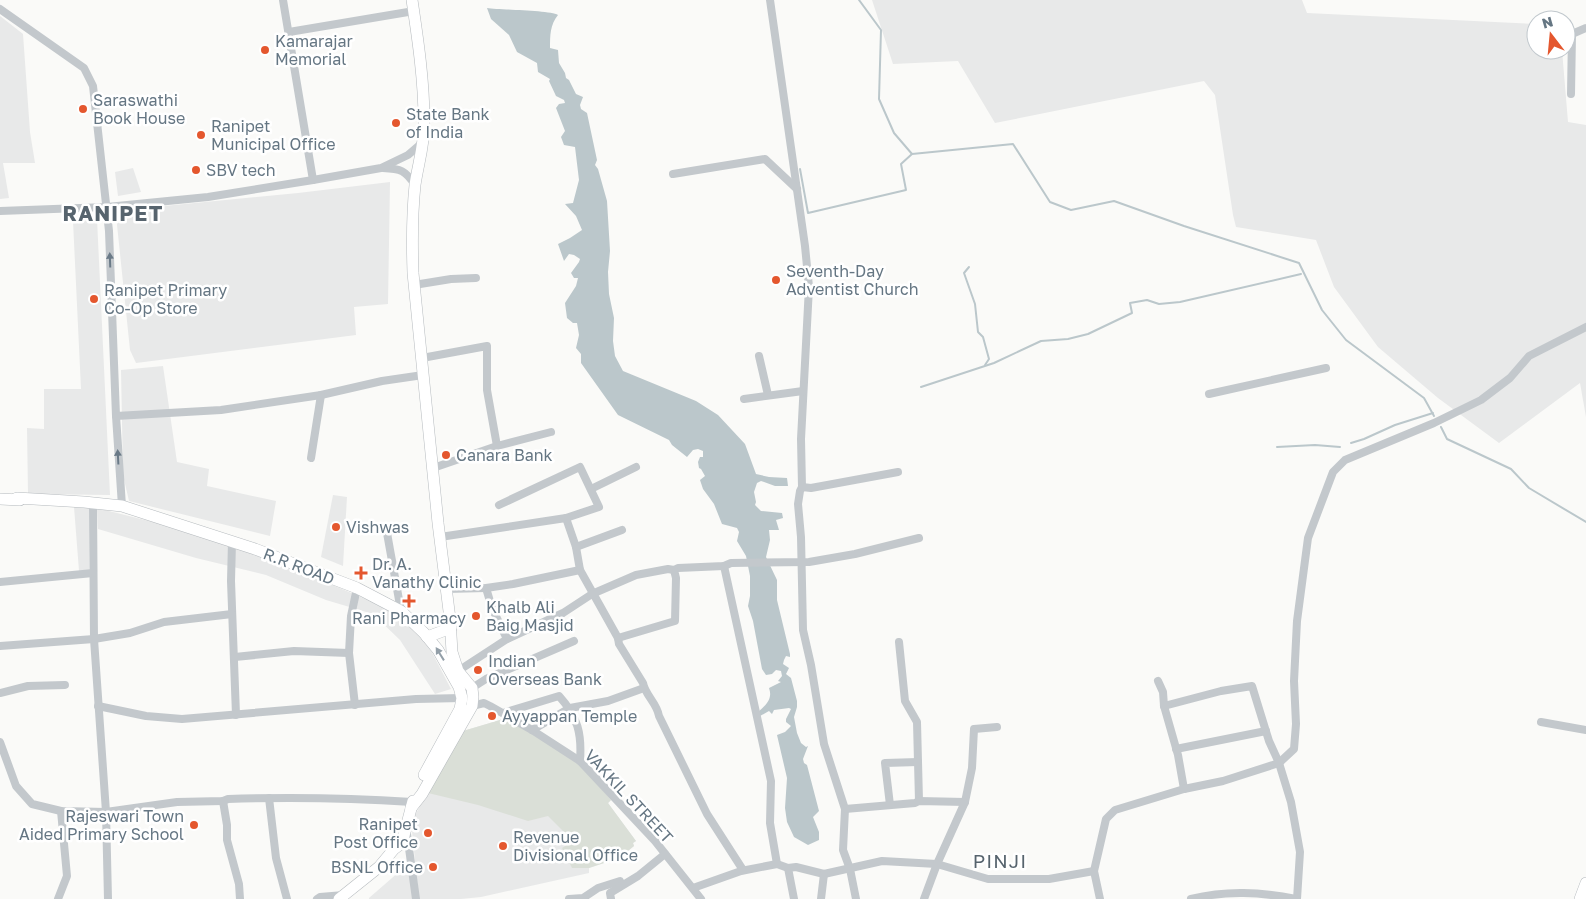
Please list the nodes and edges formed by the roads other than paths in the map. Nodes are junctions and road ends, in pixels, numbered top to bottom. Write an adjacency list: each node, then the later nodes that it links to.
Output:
1 (283, 0): 6 (street)
2 (770, 0): 13 (street)
3 (413, 6): 6 (street); 8 (main road)
4 (0, 8): 14 (street)
5 (1586, 28): 7 (street)
6 (289, 32): 11 (street)
7 (1571, 94)
8 (423, 142): 9 (street); 12 (main road)
9 (381, 168): 11 (street); 12 (street)
10 (673, 174): 13 (street)
11 (313, 180): 14 (street)
12 (415, 185): 17 (main road)
13 (797, 189): 23 (street)
14 (107, 207): 15 (street); 28 (street, one-way to 14)
15 (0, 211)
16 (476, 278): 17 (street)
17 (414, 285): 20 (main road)
18 (1586, 327): 93 (street)
19 (758, 356): 26 (street)
20 (422, 358): 22 (main road); 30 (street)
21 (1326, 368): 24 (street)
22 (423, 375): 25 (street); 33 (main road)
23 (803, 391): 26 (street); 35 (street)
24 (1209, 394)
25 (321, 395): 28 (street); 31 (street)
26 (768, 395): 27 (street)
27 (744, 399)
28 (116, 416): 40 (street, one-way to 28)
29 (551, 432): 30 (street)
30 (497, 446): 33 (street)
31 (311, 458)
32 (636, 467): 36 (street)
33 (433, 468): 44 (main road)
34 (898, 472): 35 (street)
35 (802, 487): 48 (street)
36 (591, 489): 39 (street); 41 (street)
37 (0, 499): 38 (main road, R.R ROAD)
38 (87, 503): 40 (main road, R.R ROAD); 52 (street)
39 (499, 505)
40 (122, 506): 46 (main road, R.R ROAD)
41 (566, 518): 44 (street); 47 (street)
42 (622, 530): 47 (street)
43 (387, 533): 58 (street)
44 (440, 537): 56 (main road)
45 (919, 538): 48 (street)
46 (232, 542): 54 (main road, R.R ROAD); 59 (street)
47 (576, 547): 50 (street)
48 (801, 561): 49 (street); 101 (street)
49 (724, 566): 51 (street); 106 (street)
50 (580, 570): 55 (street); 57 (street)
51 (674, 570): 57 (street); 62 (street)
52 (93, 573): 53 (street); 63 (street)
53 (0, 582)
54 (357, 588): 58 (main road, R.R ROAD); 68 (street)
55 (486, 588): 56 (street); 64 (street)
56 (446, 589): 60 (main road)
57 (592, 594): 62 (street); 64 (street)
58 (401, 611): 61 (main road, R.R ROAD)
59 (232, 614): 63 (street); 69 (street)
60 (451, 628): 61 (main road); 70 (main road)
61 (427, 637): 76 (main road, R.R ROAD, one-way to 61)
62 (618, 638): 74 (street)
63 (94, 639): 67 (street); 78 (street)
64 (507, 640): 70 (street)
65 (574, 641): 73 (street)
66 (899, 642): 92 (street)
67 (0, 646)
68 (349, 653): 69 (street); 77 (street)
69 (234, 657): 83 (street)
70 (458, 670): 73 (main road)
71 (1158, 681): 80 (street)
72 (64, 684): 75 (street)
73 (472, 688): 79 (main road)
74 (644, 688): 81 (street); 110 (street)
75 (0, 693)
76 (462, 698): 77 (street); 96 (main road)
77 (355, 705): 83 (street)
78 (98, 706): 83 (street); 103 (street)
79 (472, 706): 82 (street, VAKKIL STREET); 96 (main road)
80 (1164, 706): 88 (street); 90 (street)
81 (570, 708): 82 (street); 86 (street); 91 (street)
82 (503, 713): 86 (street, VAKKIL STREET)
83 (236, 715)
84 (1541, 722): 87 (street)
85 (998, 727): 99 (street)
86 (532, 730): 91 (street, VAKKIL STREET)
87 (1586, 730)
88 (1266, 731): 90 (street); 93 (street)
89 (0, 742): 102 (street)
90 (1176, 748): 94 (street)
91 (580, 761): 105 (street, VAKKIL STREET)
92 (918, 762): 98 (street); 100 (street)
93 (1280, 763): 94 (street); 132 (street)
94 (1184, 789): 111 (street)
95 (269, 798): 96 (street); 97 (street); 120 (street)
96 (415, 799): 104 (main road)
97 (223, 801): 103 (street); 119 (street)
98 (919, 802): 99 (street); 100 (street)
99 (965, 802): 107 (street)
100 (890, 805): 101 (street)
101 (845, 809): 109 (street)
102 (61, 811): 103 (street); 117 (street)
103 (106, 812): 118 (street)
104 (406, 827): 115 (main road); 122 (street)
105 (665, 854): 114 (street, VAKKIL STREET); 124 (street)
106 (777, 864): 108 (street); 110 (street)
107 (937, 864): 109 (street); 111 (street); 129 (street)
108 (788, 868): 112 (street); 126 (street)
109 (849, 868): 112 (street); 128 (street)
110 (743, 870): 114 (street)
111 (1094, 871): 130 (street)
112 (824, 874): 127 (street)
113 (620, 881): 116 (street)
114 (692, 888): 125 (street, VAKKIL STREET)
115 (344, 898): 121 (street)
116 (583, 898): 123 (street)
117 (58, 899)
118 (108, 899)
119 (240, 899)
120 (287, 899)
121 (317, 899)
122 (416, 899)
123 (569, 899)
124 (611, 899)
125 (701, 899)
126 (794, 899)
127 (822, 899)
128 (856, 899)
129 (924, 899)
130 (1100, 899)
131 (1191, 899): 132 (street)
132 (1297, 899)

